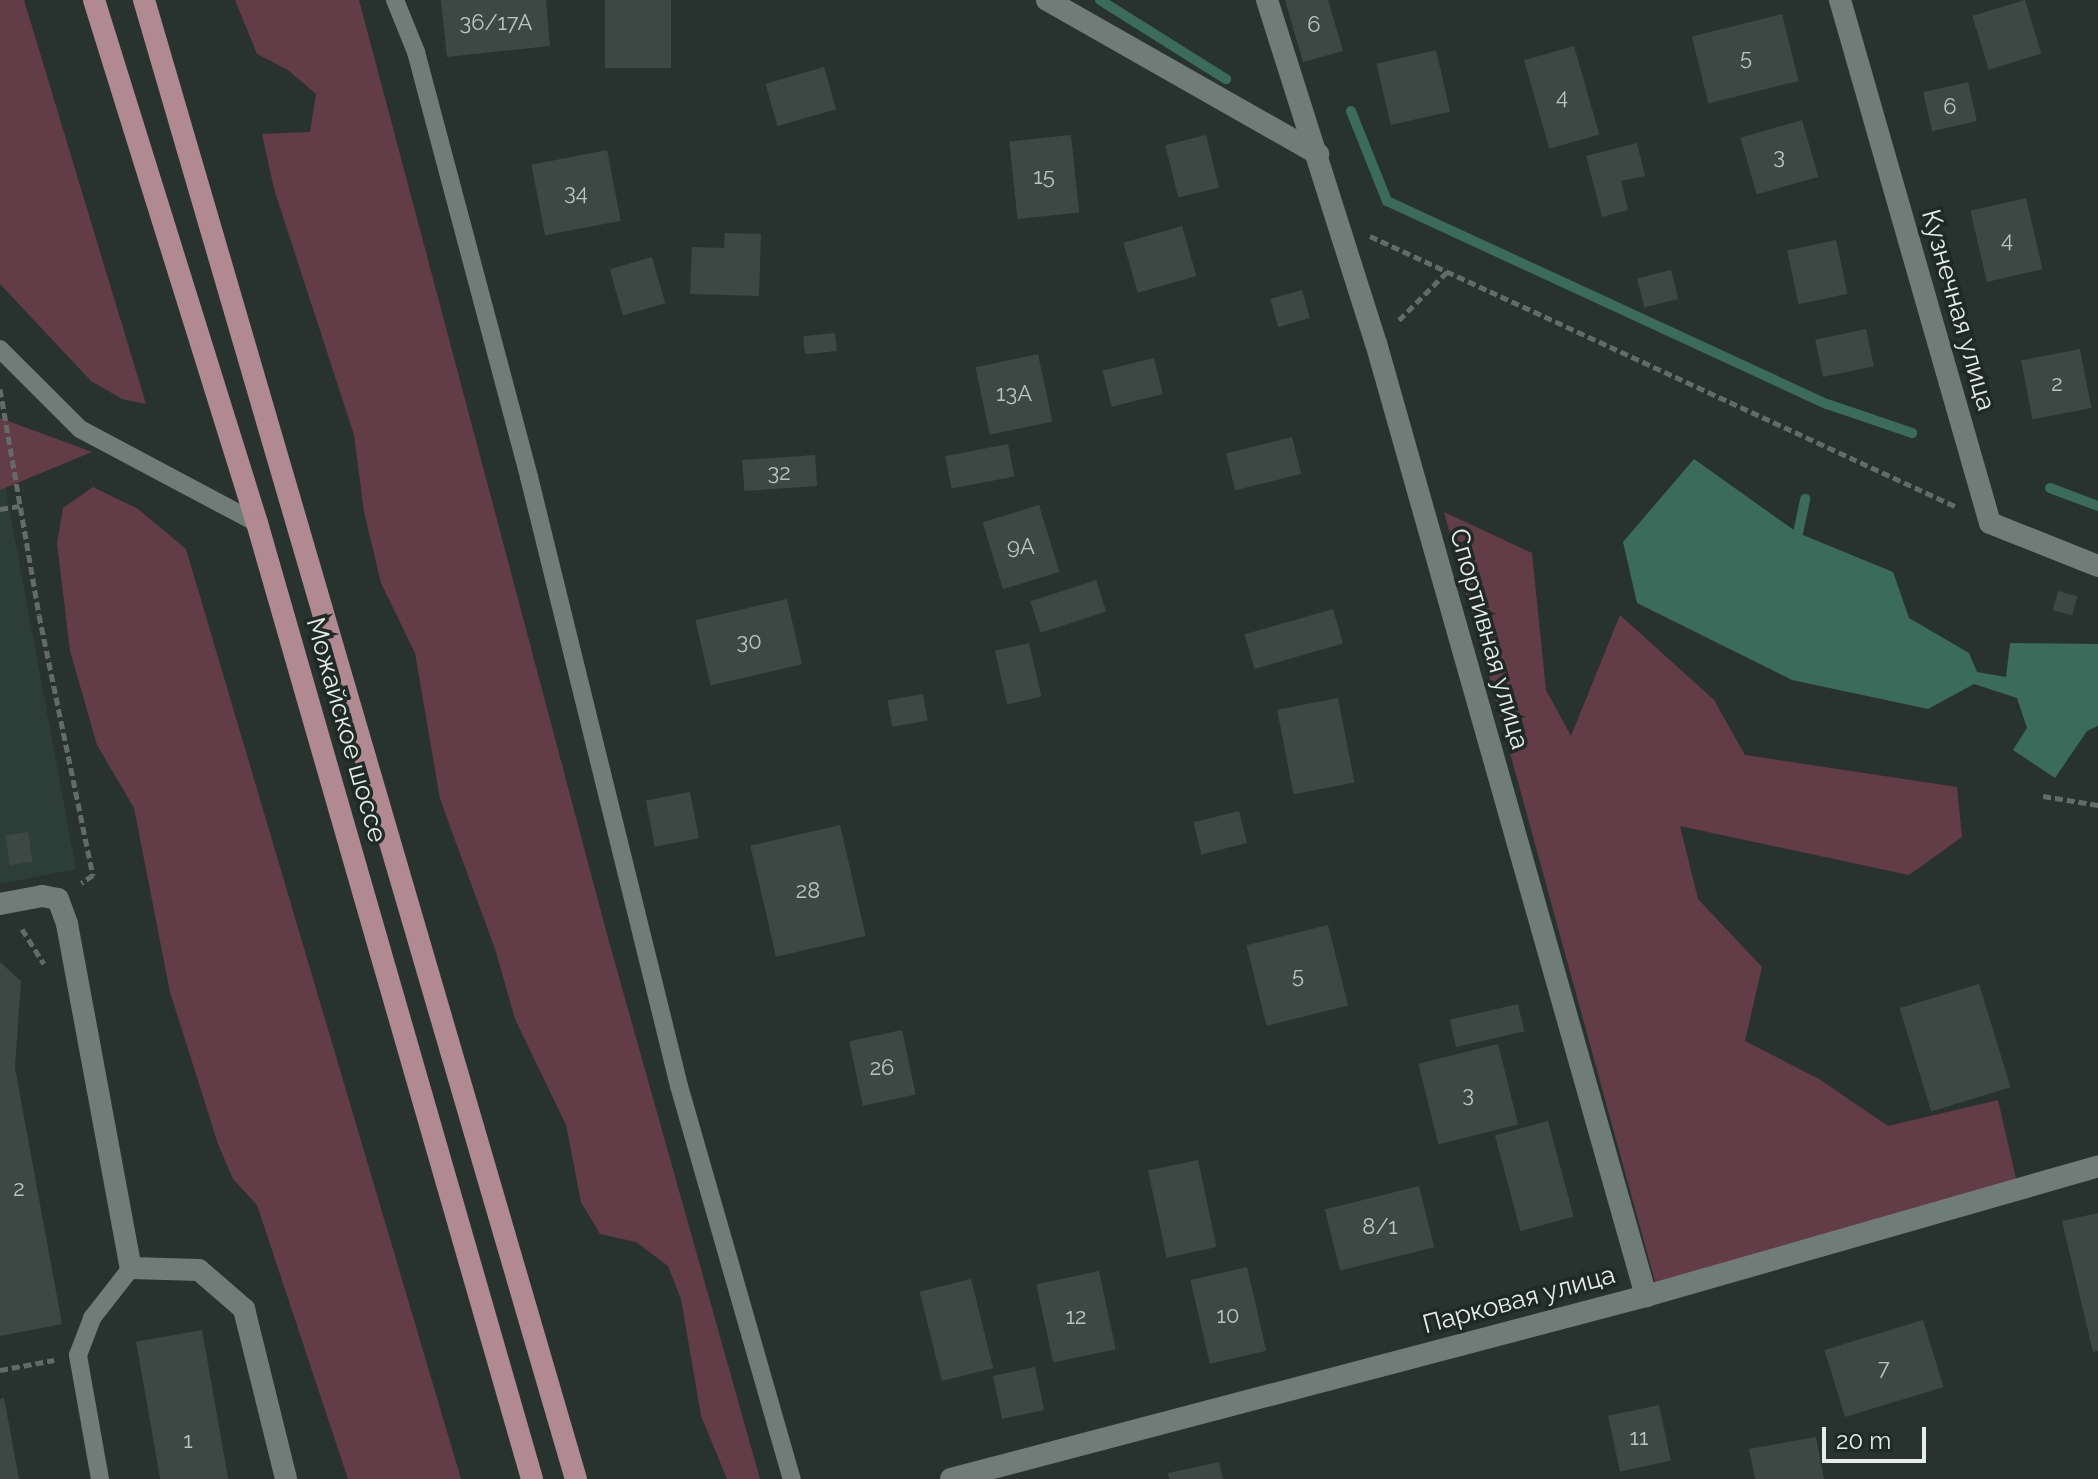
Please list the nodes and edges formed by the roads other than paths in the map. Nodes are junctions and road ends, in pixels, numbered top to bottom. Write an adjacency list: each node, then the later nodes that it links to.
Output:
1 (94, 0): 9 (main road, Можайское шоссе)
2 (144, 0): 18 (main road, Можайское шоссе)
3 (395, 0): 19 (lane)
4 (1047, 0): 7 (street)
5 (1267, 0): 7 (street, Спортивная улица)
6 (1840, 0): 10 (street, Кузнечная улица)
7 (1318, 154): 14 (street, Спортивная улица)
8 (0, 349): 9 (lane)
9 (257, 523): 17 (main road, Можайское шоссе)
10 (2098, 566)
11 (0, 904): 13 (street)
12 (2098, 1166): 14 (street, Парковая улица)
13 (131, 1268): 15 (lane); 16 (street)
14 (1646, 1296): 20 (street, Парковая улица)
15 (100, 1479)
16 (286, 1479)
17 (532, 1479)
18 (576, 1479)
19 (792, 1479)
20 (951, 1479)

